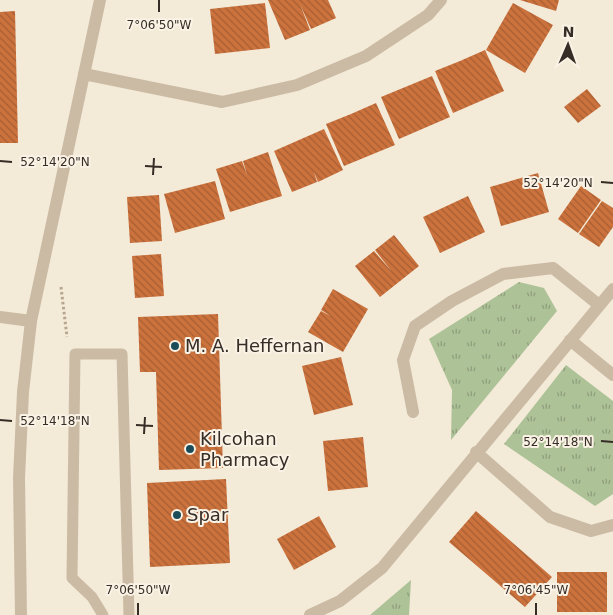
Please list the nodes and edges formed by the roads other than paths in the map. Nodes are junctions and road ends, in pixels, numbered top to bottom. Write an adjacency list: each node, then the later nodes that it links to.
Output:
1 (100, 0): 3 (street)
2 (441, 0): 3 (street)
3 (84, 74): 7 (street)
4 (613, 289): 5 (street)
5 (599, 305): 8 (street); 10 (street)
6 (0, 317): 7 (street)
7 (31, 321): 13 (street)
8 (570, 340): 9 (street); 11 (street)
9 (613, 375)
10 (413, 412)
11 (476, 452): 12 (street); 16 (street)
12 (613, 525)
13 (20, 615)
14 (103, 615): 15 (lane)
15 (129, 615)
16 (310, 615)

